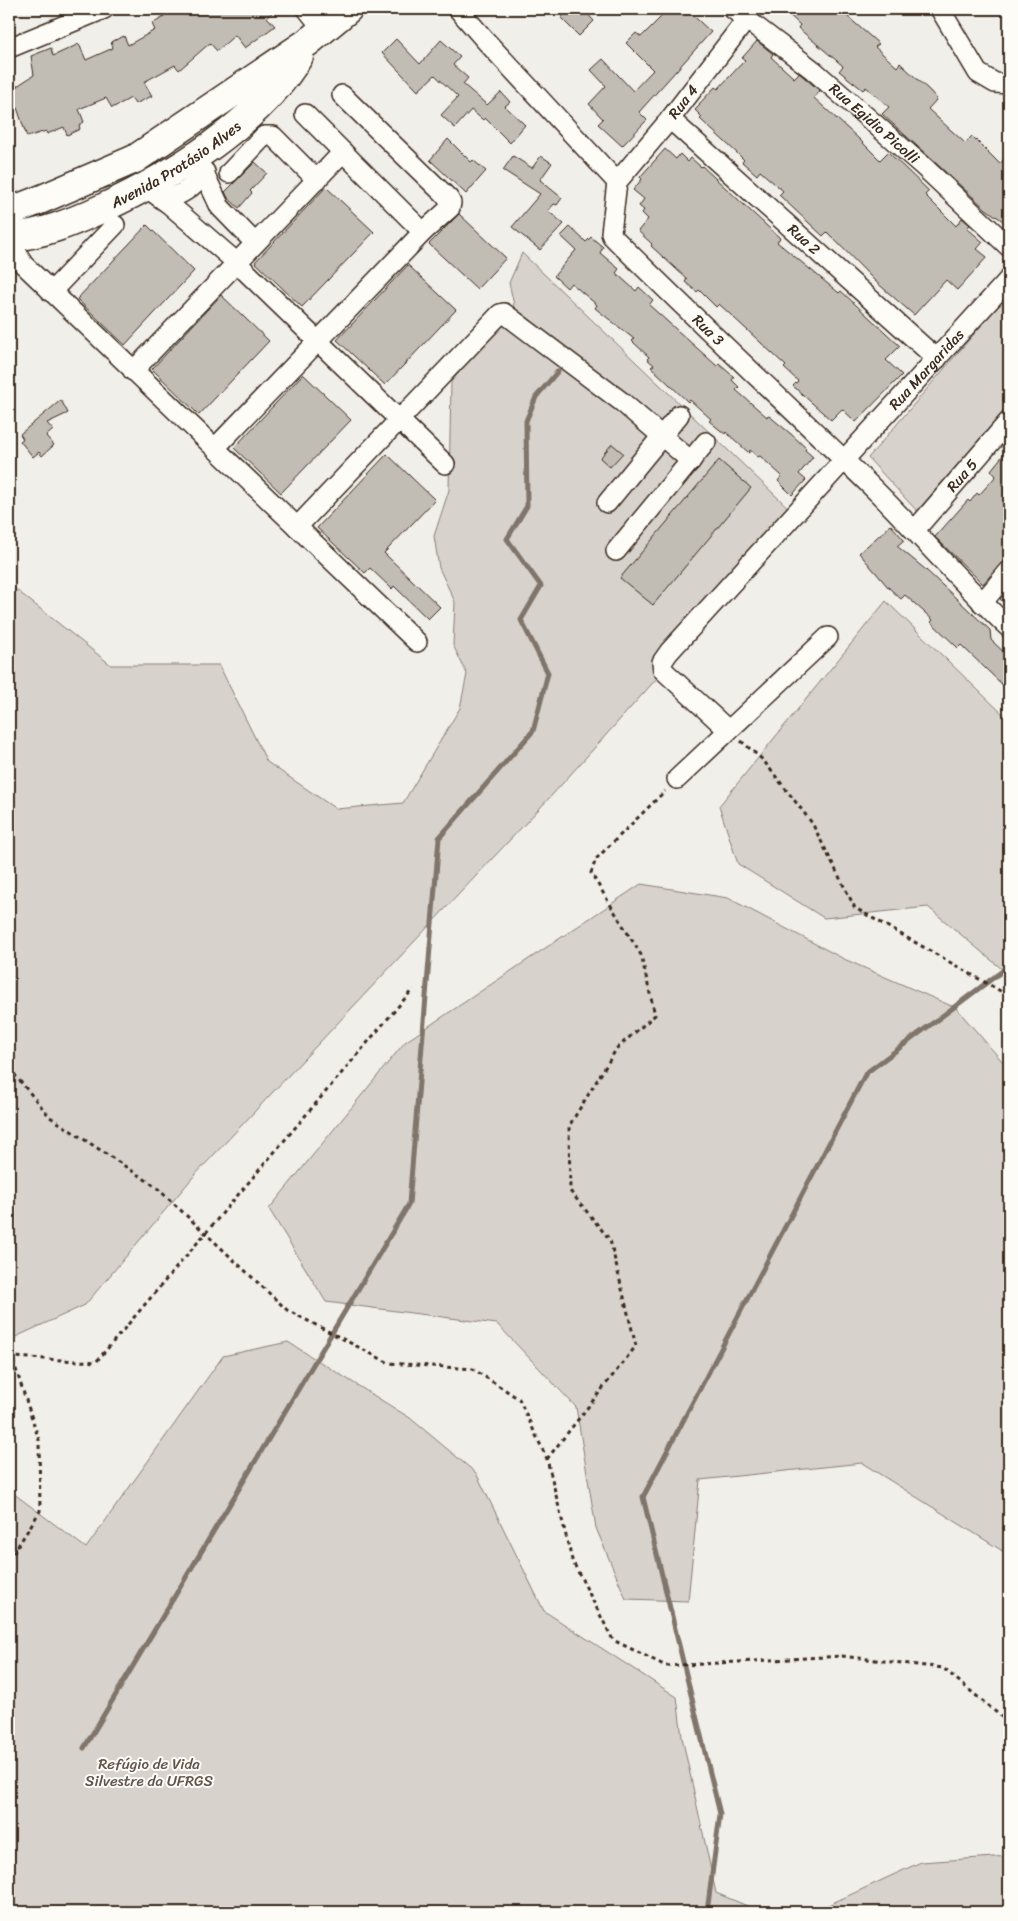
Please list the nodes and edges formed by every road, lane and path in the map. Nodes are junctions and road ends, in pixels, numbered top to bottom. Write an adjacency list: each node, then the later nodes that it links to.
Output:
1 (104, 9): 5 (street)
2 (348, 9): 7 (main road, Avenida Protásio Alves)
3 (458, 9): 18 (street)
4 (940, 9): 9 (street)
5 (73, 14): 8 (street)
6 (740, 14): 13 (street, Rua 4); 27 (street, Rua Egidio Picolli)
7 (312, 27): 12 (main road, Avenida Protásio Alves); 15 (main road, Avenida Protásio Alves)
8 (9, 48)
9 (1009, 84)
10 (342, 95): 24 (street)
11 (306, 114): 14 (street)
12 (197, 117): 15 (main road); 19 (main road, Avenida Protásio Alves)
13 (670, 119): 18 (street, Rua 4); 32 (street, Rua 2)
14 (343, 152): 17 (street); 24 (street)
15 (205, 158): 20 (main road, Avenida Protásio Alves); 26 (street)
16 (230, 173): 17 (street)
17 (316, 180): 26 (street)
18 (617, 182): 40 (street, Rua 3)
19 (69, 188): 21 (main road, Avenida Protásio Alves); 22 (main road)
20 (153, 192): 22 (main road, Avenida Protásio Alves); 28 (street)
21 (9, 212)
22 (82, 218): 25 (main road, Avenida Protásio Alves)
23 (115, 225): 30 (street)
24 (423, 232): 31 (street)
25 (9, 237): 30 (street)
26 (255, 243): 28 (street)
27 (1009, 246)
28 (236, 262): 31 (street); 33 (street)
29 (1009, 278): 32 (street, Rua Margaridas)
30 (51, 292): 33 (street)
31 (318, 342): 35 (street); 39 (street)
32 (937, 359): 40 (street, Rua Margaridas)
33 (133, 371): 39 (street)
34 (680, 415): 37 (street)
35 (400, 420): 37 (street); 42 (street); 44 (street)
36 (1009, 421): 45 (street, Rua 5)
37 (662, 436): 41 (street); 43 (street)
38 (706, 442): 41 (street)
39 (214, 448): 44 (street)
40 (844, 460): 45 (street, Rua 3); 52 (street, Rua Margaridas)
41 (691, 461): 46 (street)
42 (445, 464)
43 (606, 503)
44 (297, 526): 51 (street)
45 (915, 530): 48 (street, Rua 3)
46 (616, 551)
47 (1009, 572): 48 (street)
48 (982, 603): 49 (street, Rua 3)
49 (1009, 628)
50 (828, 637): 52 (street)
51 (417, 642)
52 (728, 730): 53 (street); 55 (path)
53 (677, 779): 60 (path)
54 (413, 989): 57 (path)
55 (1009, 996)
56 (9, 1068): 57 (path)
57 (205, 1233): 59 (path); 60 (path)
58 (9, 1347): 59 (path)
59 (12, 1357): 61 (path)
60 (547, 1459): 62 (path)
61 (9, 1560)
62 (1009, 1723)

